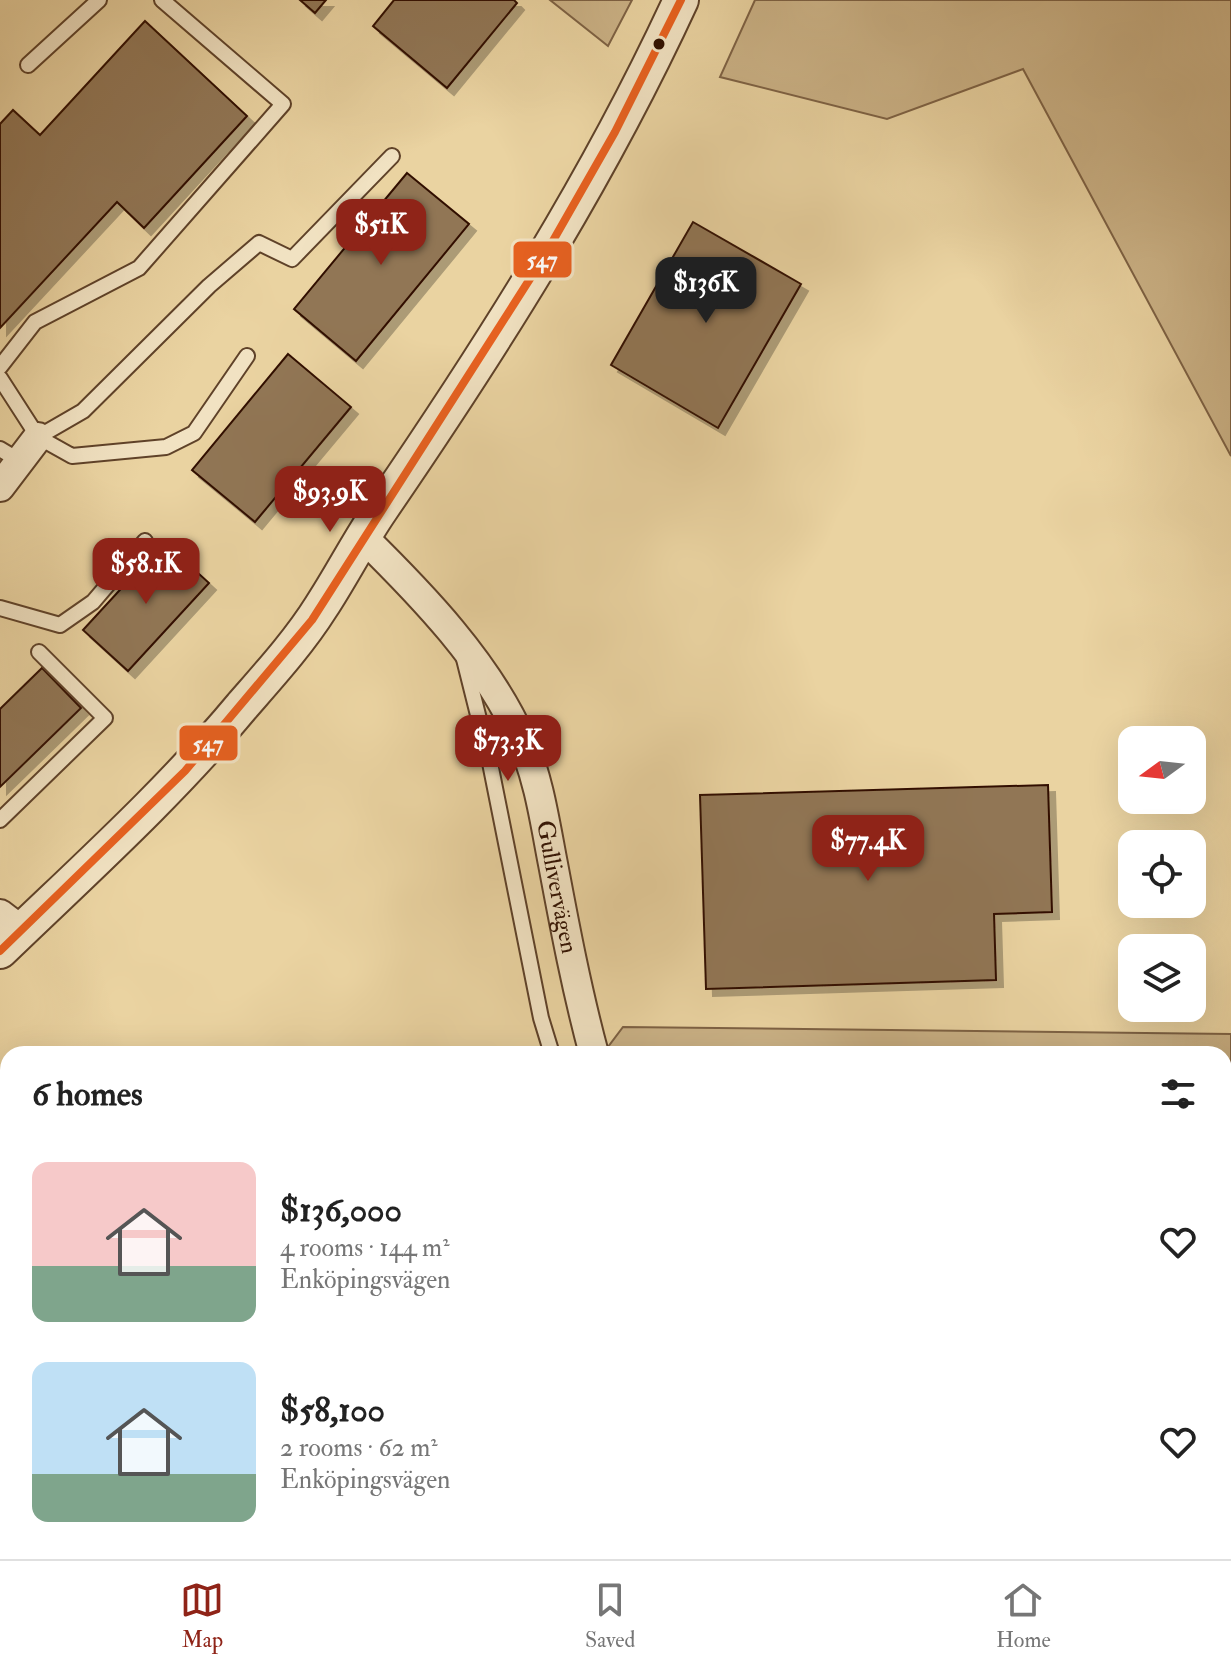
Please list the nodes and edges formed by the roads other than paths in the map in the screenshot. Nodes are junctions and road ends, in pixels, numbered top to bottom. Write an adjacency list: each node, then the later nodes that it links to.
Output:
1 (99, 0): 4 (lane)
2 (162, 0): 7 (lane)
3 (681, 0): 12 (street)
4 (28, 65)
5 (392, 156): 9 (lane)
6 (247, 356): 9 (lane)
7 (0, 367)
8 (0, 378): 9 (lane)
9 (38, 437): 10 (street)
10 (10, 455): 11 (street)
11 (0, 487)
12 (362, 536): 15 (street, Gullivervägen); 18 (street)
13 (145, 541): 14 (lane)
14 (0, 608)
15 (461, 647): 19 (lane); 20 (street, Gullivervägen)
16 (39, 652): 17 (lane)
17 (0, 820)
18 (7, 932)
19 (550, 1046)
20 (592, 1046)

